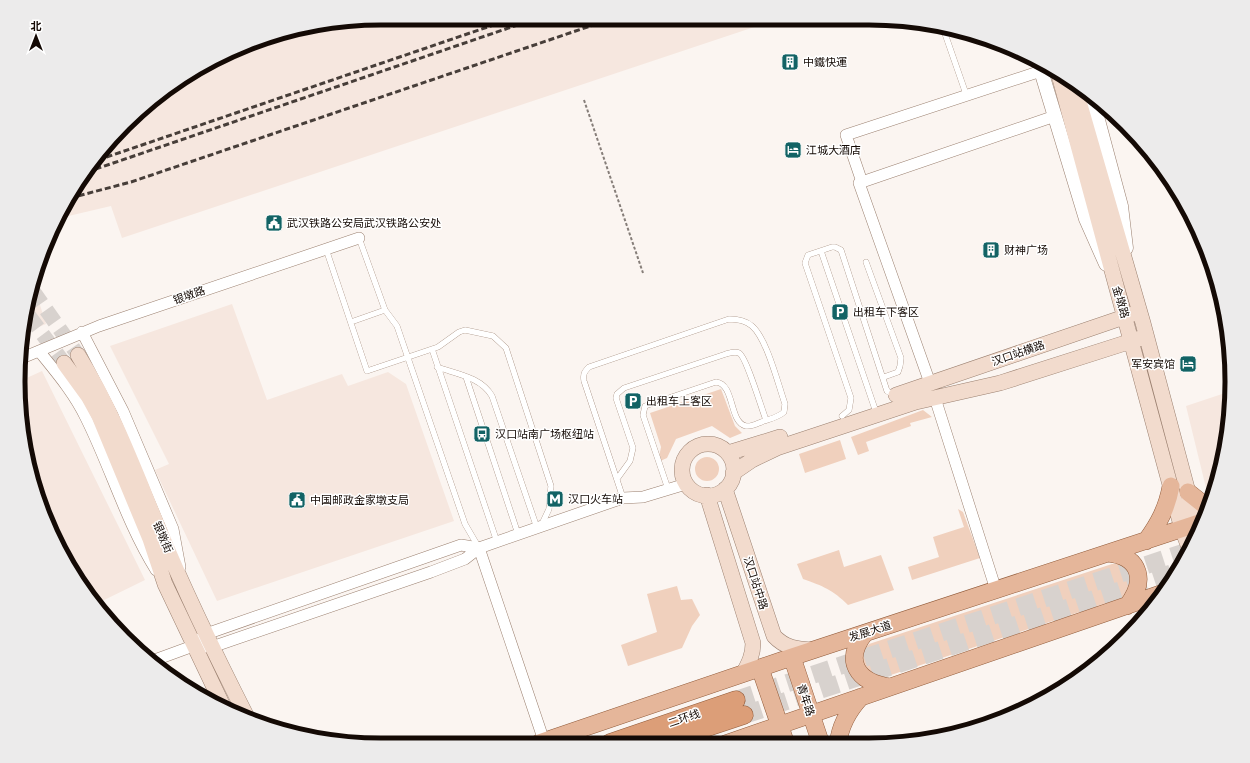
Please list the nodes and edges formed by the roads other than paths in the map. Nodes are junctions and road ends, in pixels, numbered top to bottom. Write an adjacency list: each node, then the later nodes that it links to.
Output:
1 (945, 34): 6 (lane)
2 (1037, 68): 6 (street)
3 (1041, 70): 8 (street)
4 (1061, 81): 15 (main road, 金墩路)
5 (1076, 92): 14 (main road, 金墩路)
6 (966, 94): 9 (street)
7 (1100, 110): 14 (street)
8 (1055, 116): 9 (street); 15 (street)
9 (862, 182): 32 (street)
10 (359, 238): 11 (street, 银墩路); 16 (lane)
11 (326, 249): 19 (lane); 20 (street, 银墩路)
12 (821, 251): 31 (lane); 35 (lane); 36 (lane)
13 (866, 262): 31 (lane)
14 (1130, 278): 17 (main road, 金墩路)
15 (1116, 288): 18 (main road, 金墩路)
16 (384, 310): 19 (lane); 27 (lane)
17 (1140, 312): 18 (main road, 汉口站横路); 21 (main road, 金墩路)
18 (1125, 316): 22 (main road, 金墩路); 32 (main road, 汉口站横路)
19 (350, 322): 27 (lane)
20 (82, 332): 24 (street, 银墩路); 57 (street)
21 (1146, 336): 22 (main road); 45 (main road, 金墩路)
22 (1132, 340): 34 (main road); 42 (main road, 金墩路)
23 (432, 349): 27 (lane); 29 (lane); 49 (lane)
24 (39, 351): 26 (street, 银墩路); 58 (street)
25 (78, 355): 57 (main road, 银墩街)
26 (26, 356)
27 (408, 358): 55 (lane)
28 (64, 363): 58 (main road, 银墩街)
29 (437, 367): 30 (lane); 54 (lane)
30 (466, 377): 49 (lane); 52 (lane)
31 (884, 377): 33 (lane)
32 (930, 383): 33 (main road, 汉口站横路)
33 (896, 395)
34 (935, 398): 36 (main road); 59 (street)
35 (842, 416): 38 (main road)
36 (877, 416): 39 (main road)
37 (766, 420): 40 (lane); 40 (lane); 43 (lane)
38 (728, 453): 39 (main road); 41 (main road)
39 (733, 473): 44 (main road)
40 (617, 478): 47 (lane)
41 (686, 484): 43 (street); 46 (main road)
42 (1171, 486): 51 (main road, 金墩路); 53 (main road)
43 (668, 489): 47 (street)
44 (724, 489): 46 (main road); 65 (main road, 汉口站中路)
45 (1188, 492): 48 (main road); 50 (main road, 金墩路)
46 (707, 495): 69 (main road, 汉口站中路)
47 (623, 498): 49 (street)
48 (1203, 504)
49 (539, 527): 52 (street)
50 (1194, 527)
51 (1194, 528): 53 (main road, 发展大道)
52 (518, 534): 54 (street)
53 (1146, 541): 56 (main road, 发展大道)
54 (497, 542): 55 (street)
55 (479, 548): 63 (street); 63 (street); 76 (street)
56 (1108, 553): 59 (main road, 发展大道); 61 (main road)
57 (182, 579): 63 (main road, 银墩街)
58 (165, 584): 64 (main road, 银墩街)
59 (996, 590): 62 (main road, 发展大道)
60 (1153, 597): 61 (main road)
61 (1127, 606): 70 (main road)
62 (865, 633): 65 (main road, 发展大道); 70 (main road)
63 (209, 640): 64 (street); 73 (main road, 银墩街)
64 (193, 646): 67 (street); 72 (main road, 银墩街)
65 (814, 650): 66 (main road, 发展大道)
66 (792, 657): 68 (main road, 发展大道); 74 (main road, 青年路)
67 (157, 658)
68 (760, 668): 69 (main road, 发展大道); 75 (main road)
69 (743, 674): 77 (main road, 发展大道)
70 (890, 687): 71 (main road)
71 (862, 696): 74 (main road); 83 (main road)
72 (219, 699)
73 (244, 710)
74 (811, 715): 75 (main road); 82 (main road, 青年路)
75 (779, 725): 80 (main road); 81 (main road)
76 (541, 738)
77 (554, 738)
78 (629, 738): 79 (highway, 二环线)
79 (671, 738)
80 (742, 738)
81 (784, 738)
82 (819, 738)
83 (841, 738)

